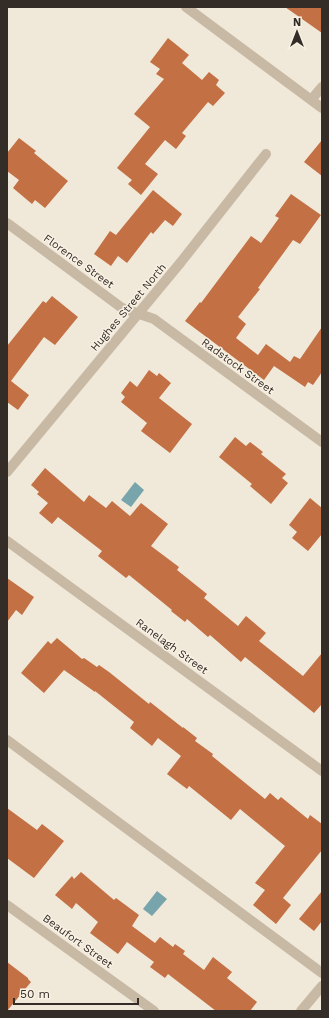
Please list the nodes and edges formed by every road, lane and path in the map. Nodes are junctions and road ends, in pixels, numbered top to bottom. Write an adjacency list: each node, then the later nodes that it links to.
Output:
1 (186, 7): 3 (street)
2 (322, 87): 3 (street)
3 (311, 100): 4 (street)
4 (322, 108)
5 (266, 154): 7 (street, Hughes Street North)
6 (7, 223): 7 (street, Florence Street)
7 (138, 313): 8 (street, Radstock Street); 9 (street, Hughes Street North)
8 (322, 442)
9 (7, 472)
10 (7, 541): 12 (street, Ranelagh Street)
11 (7, 740): 14 (street)
12 (322, 770)
13 (7, 905): 16 (street, Beaufort Street)
14 (322, 973)
15 (322, 986): 17 (street)
16 (154, 1011)
17 (301, 1011)

